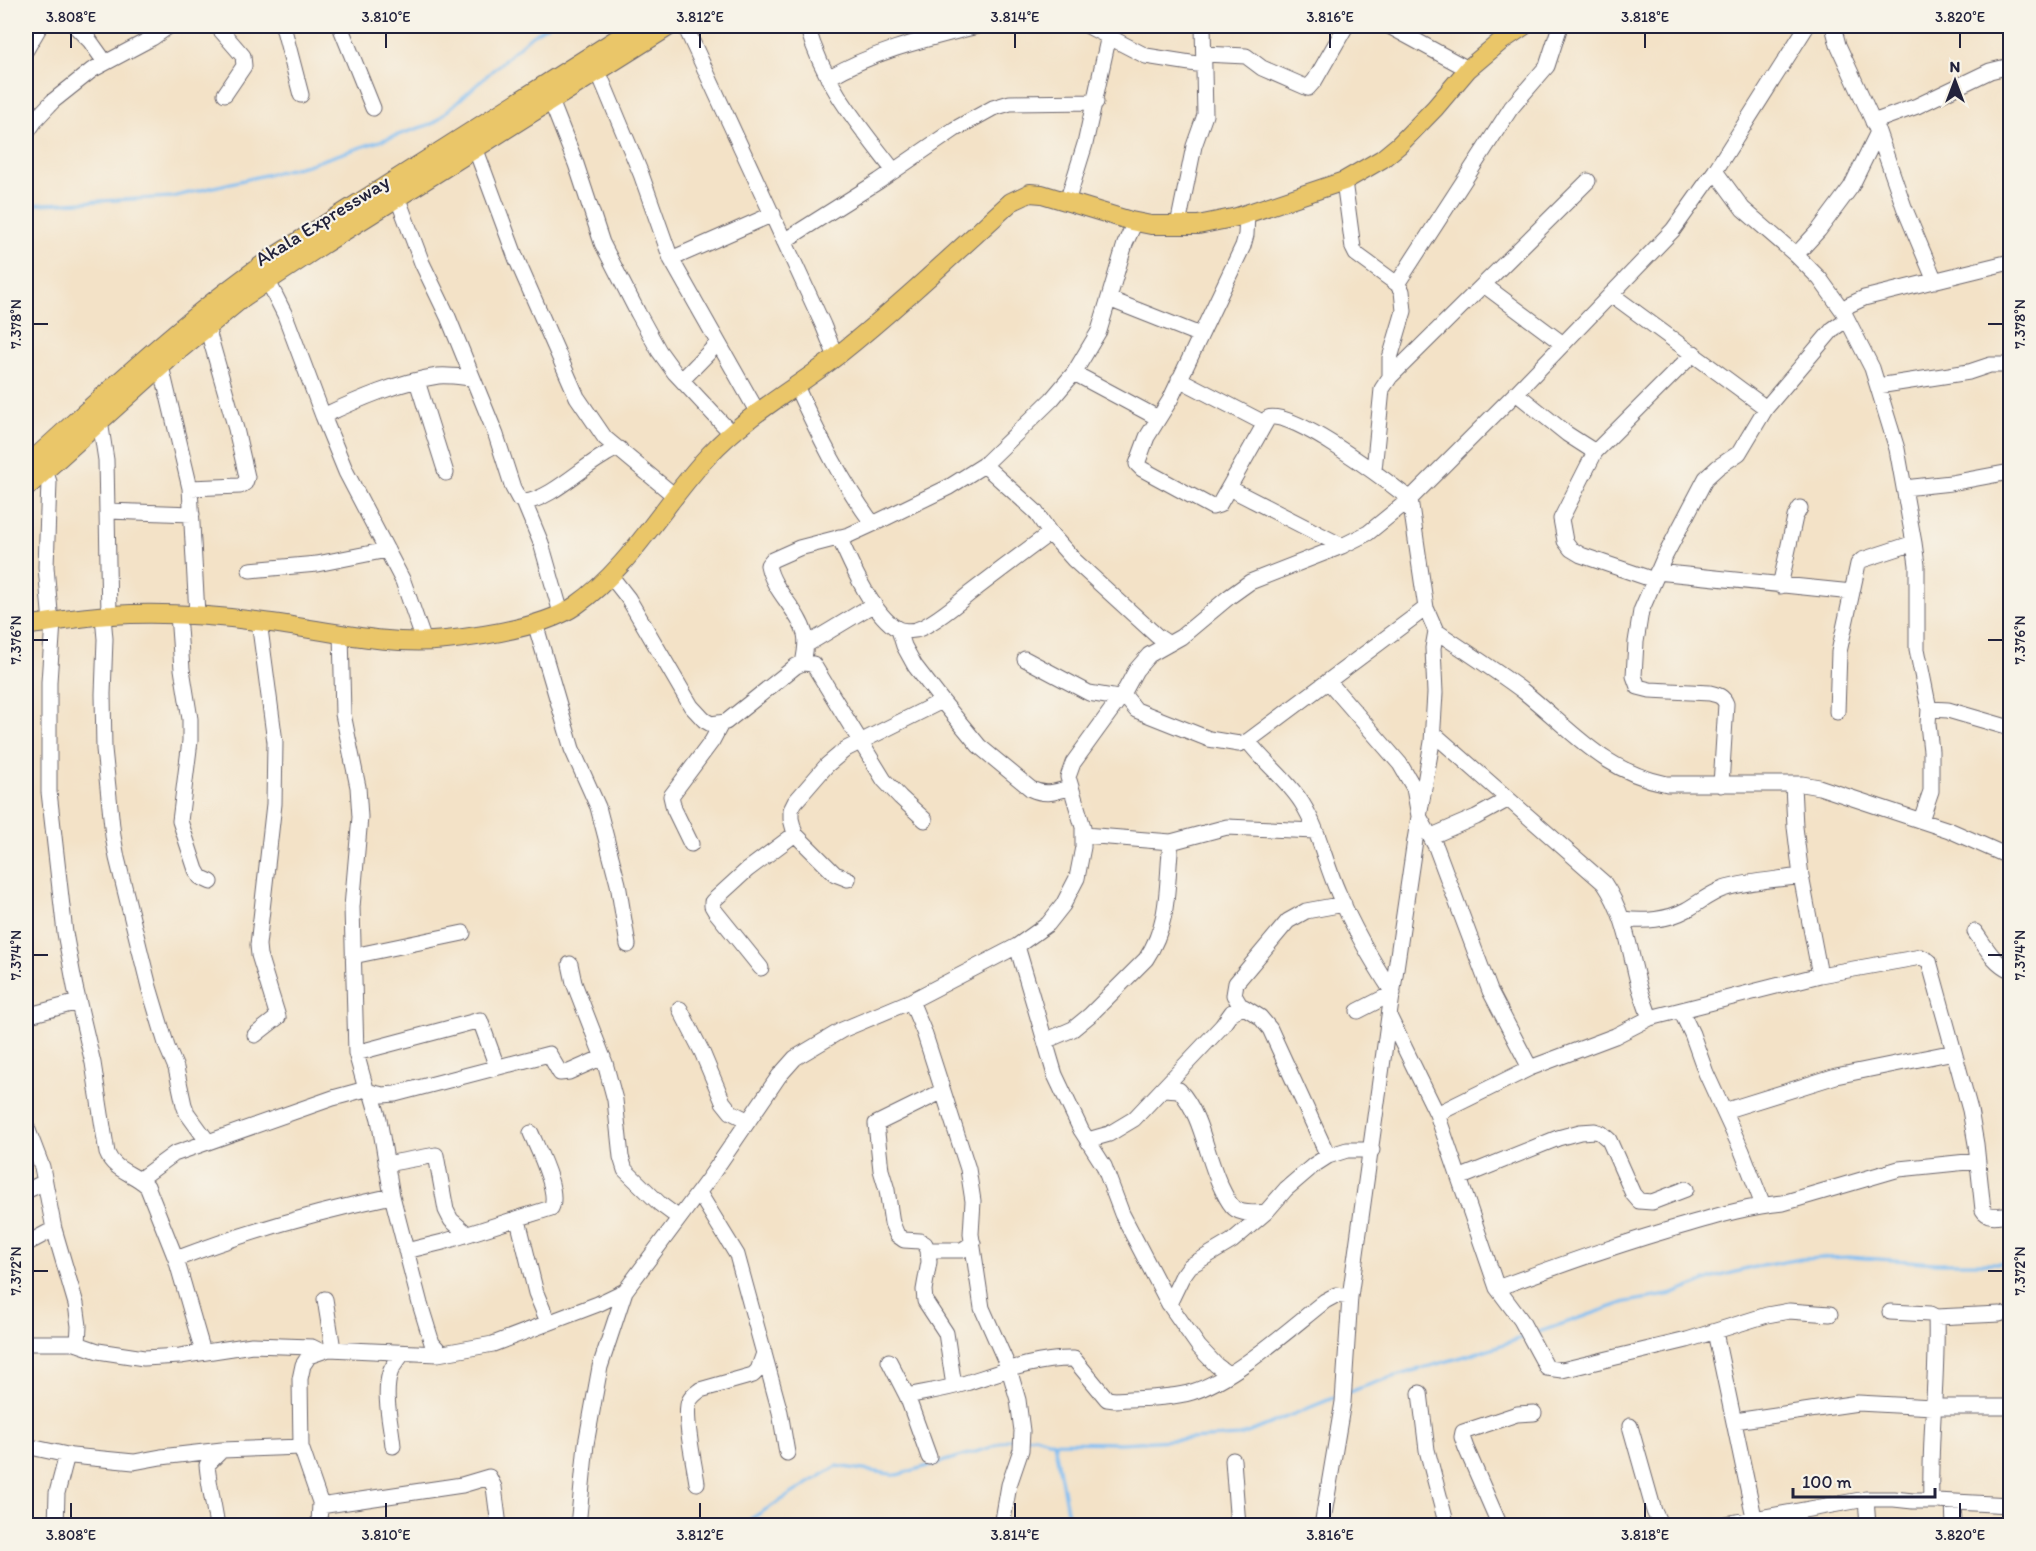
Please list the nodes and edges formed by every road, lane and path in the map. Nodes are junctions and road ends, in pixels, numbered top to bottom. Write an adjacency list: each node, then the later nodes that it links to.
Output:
1 (40, 26): 21 (street)
2 (75, 26): 23 (street)
3 (169, 26): 23 (street)
4 (218, 26): 29 (street)
5 (283, 26): 30 (street)
6 (340, 26): 33 (street)
7 (637, 26): 28 (main road, Akala Expressway)
8 (670, 26): 26 (main road, Akala Expressway)
9 (685, 26): 43 (street)
10 (807, 26): 27 (street)
11 (977, 26): 27 (street)
12 (1088, 26): 20 (street)
13 (1203, 26): 22 (street)
14 (1346, 26): 22 (street)
15 (1389, 26): 25 (street)
16 (1524, 26): 25 (main road)
17 (1560, 26): 53 (street)
18 (1807, 26): 38 (street)
19 (1833, 26): 34 (street)
20 (1110, 30): 22 (street); 32 (street)
21 (26, 50)
22 (1204, 59): 46 (street)
23 (105, 62): 35 (street)
24 (2010, 66): 34 (street)
25 (1468, 69): 39 (main road)
26 (598, 71): 28 (main road, Akala Expressway); 49 (street)
27 (828, 78): 37 (street)
28 (566, 82): 31 (main road, Akala Expressway); 85 (main road, Akala Expressway)
29 (225, 94)
30 (302, 95)
31 (551, 101): 36 (main road, Akala Expressway); 70 (street)
32 (1096, 102): 37 (street); 42 (street)
33 (373, 108)
34 (1875, 127): 48 (street); 52 (street)
35 (26, 134)
36 (476, 150): 41 (main road, Akala Expressway); 82 (street)
37 (894, 171): 47 (street)
38 (1715, 171): 48 (street); 55 (street)
39 (1344, 181): 44 (main road); 53 (street)
40 (1588, 181): 54 (street)
41 (398, 199): 51 (main road, Akala Expressway); 68 (street)
42 (1067, 202): 45 (main road); 63 (main road)
43 (772, 214): 47 (street); 49 (street)
44 (1247, 214): 46 (main road); 59 (street)
45 (1135, 222): 46 (main road); 56 (street)
46 (1178, 225)
47 (784, 241): 63 (street)
48 (1796, 255): 57 (street)
49 (671, 259): 60 (street)
50 (2010, 262): 52 (street)
51 (268, 281): 58 (main road, Akala Expressway); 77 (street)
52 (1935, 281): 57 (street)
53 (1397, 284): 67 (street)
54 (1484, 285): 61 (street); 67 (street)
55 (1611, 294): 61 (street); 62 (street)
56 (1108, 299): 59 (street); 66 (street)
57 (1845, 315): 73 (street); 75 (street)
58 (207, 327): 65 (main road, Akala Expressway); 91 (street)
59 (1200, 335): 69 (street)
60 (718, 344): 70 (street); 76 (street)
61 (1563, 344): 74 (street)
62 (1694, 353): 75 (street); 83 (street)
63 (836, 357): 72 (main road)
64 (2010, 364): 73 (street)
65 (161, 366): 79 (main road, Akala Expressway); 91 (street)
66 (1074, 373): 78 (street); 84 (street)
67 (1390, 377): 87 (street)
68 (471, 378): 71 (street); 96 (street)
69 (1179, 379): 78 (street); 80 (street)
70 (681, 380): 81 (street)
71 (417, 381): 77 (street); 89 (street)
72 (796, 386): 76 (main road); 100 (street)
73 (1878, 386): 93 (street)
74 (1516, 393): 83 (street); 95 (street)
75 (1766, 408): 108 (street)
76 (758, 412): 81 (main road)
77 (323, 416): 105 (street)
78 (1158, 418): 92 (street)
79 (100, 421): 86 (main road, Akala Expressway); 98 (street)
80 (1264, 423): 87 (street); 92 (street)
81 (732, 434): 94 (main road)
82 (620, 449): 94 (street); 96 (street)
83 (1595, 452): 108 (street)
84 (984, 465): 100 (street); 101 (street)
85 (26, 466)
86 (45, 470): 90 (main road, Akala Expressway); 118 (street)
87 (1374, 470): 95 (street)
88 (2010, 472): 93 (street)
89 (446, 473)
90 (26, 488)
91 (190, 488): 99 (street)
92 (1229, 488): 104 (street)
93 (1904, 488): 103 (street)
94 (676, 497): 107 (main road)
95 (1410, 499): 104 (street); 112 (street)
96 (524, 502): 113 (street)
97 (1800, 508): 109 (street)
98 (108, 510): 99 (street); 116 (street)
99 (192, 514): 115 (street)
100 (873, 524): 102 (street)
101 (1050, 533): 121 (street); 125 (street)
102 (839, 537): 111 (street); 126 (street)
103 (1914, 543): 110 (street); 132 (street)
104 (1342, 546): 125 (street)
105 (387, 550): 106 (street); 124 (street)
106 (250, 570)
107 (610, 576): 113 (main road); 134 (street)
108 (1656, 576): 109 (street); 139 (street)
109 (1780, 586): 110 (street)
110 (1852, 592): 133 (street)
111 (874, 604): 121 (street); 126 (street)
112 (1426, 608): 122 (street); 129 (street)
113 (561, 613): 119 (main road)
114 (178, 614): 115 (main road); 116 (main road); 155 (street)
115 (197, 614): 117 (main road)
116 (106, 615): 118 (main road); 193 (street)
117 (259, 621): 123 (main road); 177 (street)
118 (52, 623): 120 (main road); 169 (street)
119 (535, 623): 124 (main road); 160 (street)
120 (26, 626)
121 (899, 630): 131 (street)
122 (1436, 631): 136 (street); 139 (street)
123 (340, 633): 124 (main road); 162 (street)
124 (424, 641)
125 (1169, 644): 130 (street)
126 (806, 645): 128 (street)
127 (1025, 659): 130 (street)
128 (803, 663): 134 (street); 137 (street)
129 (1328, 681): 138 (street); 143 (street)
130 (1120, 696): 138 (street); 141 (street)
131 (942, 701): 137 (street); 141 (street)
132 (1929, 709): 135 (street); 145 (street)
133 (1837, 712)
134 (721, 724): 151 (street)
135 (2010, 728)
136 (1433, 733): 142 (street); 143 (street)
137 (860, 741): 144 (street); 147 (street)
138 (1248, 741): 146 (street)
139 (1721, 785): 140 (street)
140 (1793, 785): 145 (street); 153 (street)
141 (1071, 787): 148 (street)
142 (1507, 800): 149 (street); 157 (street)
143 (1419, 816): 149 (street); 167 (street)
144 (925, 820)
145 (1921, 820): 152 (street)
146 (1315, 831): 150 (street); 156 (street)
147 (795, 834): 154 (street); 164 (street)
148 (1084, 835): 150 (street); 161 (street)
149 (1432, 837): 183 (street)
150 (1171, 843): 178 (street)
151 (691, 844)
152 (2010, 857)
153 (1801, 876): 157 (street); 166 (street)
154 (848, 879)
155 (211, 882)
156 (1344, 904): 167 (street); 170 (street)
157 (1623, 918): 176 (street)
158 (1975, 932): 165 (street)
159 (463, 933): 162 (street)
160 (628, 945)
161 (1017, 946): 168 (street); 178 (street)
162 (353, 956): 180 (street)
163 (570, 964): 181 (street)
164 (760, 968)
165 (2010, 970)
166 (1820, 975): 173 (street); 179 (street)
167 (1393, 993): 172 (street); 175 (street)
168 (911, 1000): 186 (street); 189 (street)
169 (78, 1002): 174 (street); 199 (street)
170 (1241, 1007): 184 (street); 195 (street)
171 (680, 1009): 189 (street)
172 (1358, 1011)
173 (1681, 1011): 176 (street); 187 (street)
174 (26, 1016)
175 (1389, 1016): 188 (street); 194 (street)
176 (1650, 1018): 183 (street)
177 (255, 1035)
178 (1045, 1041): 192 (street)
179 (1954, 1052): 187 (street); 196 (street)
180 (356, 1053): 182 (street); 185 (street)
181 (603, 1057): 182 (street); 208 (street)
182 (498, 1067): 185 (street)
183 (1530, 1068): 188 (street)
184 (1164, 1089): 192 (street); 206 (street)
185 (368, 1090): 193 (street); 197 (street)
186 (943, 1091): 212 (street); 214 (street)
187 (1724, 1111): 205 (street)
188 (1437, 1114): 198 (street)
189 (747, 1120): 203 (street)
190 (26, 1125): 200 (street)
191 (531, 1133): 209 (street)
192 (1088, 1140): 221 (street)
193 (208, 1142): 199 (street)
194 (1372, 1150): 195 (street); 219 (street)
195 (1328, 1156): 206 (street)
196 (1977, 1161): 205 (street); 207 (street)
197 (386, 1164): 204 (street); 211 (street)
198 (1459, 1178): 201 (street); 217 (street)
199 (140, 1179): 216 (street)
200 (45, 1182): 202 (street); 210 (street)
201 (1686, 1190)
202 (26, 1191)
203 (699, 1193): 208 (street); 235 (street)
204 (392, 1196): 215 (street); 216 (street)
205 (1763, 1205): 217 (street)
206 (1266, 1212): 221 (street)
207 (2010, 1214)
208 (679, 1218): 218 (street)
209 (518, 1220): 211 (street); 226 (street)
210 (54, 1229): 213 (street); 229 (street)
211 (467, 1234): 215 (street)
212 (973, 1243): 214 (street); 238 (street)
213 (26, 1244)
214 (928, 1250): 240 (street)
215 (406, 1251): 232 (street)
216 (176, 1259): 233 (street)
217 (1497, 1288): 227 (street)
218 (625, 1291): 226 (street); 267 (street)
219 (1350, 1298): 239 (street); 270 (street)
220 (325, 1299): 231 (street)
221 (1169, 1304): 239 (street)
222 (1890, 1312): 225 (street)
223 (1830, 1314): 227 (street)
224 (2000, 1314): 225 (street)
225 (1936, 1317): 243 (street)
226 (548, 1322): 232 (street)
227 (1715, 1332): 246 (street)
228 (26, 1343): 229 (street)
229 (78, 1344): 233 (street)
230 (300, 1347): 231 (street); 233 (street); 237 (street)
231 (326, 1350): 234 (street); 237 (street)
232 (434, 1350): 234 (street)
233 (203, 1352)
234 (403, 1353): 249 (street)
235 (764, 1353): 252 (street); 256 (street)
236 (889, 1360): 242 (street)
237 (304, 1362): 250 (street)
238 (1010, 1369): 239 (street); 240 (street); 268 (street)
239 (1228, 1374)
240 (954, 1386): 242 (street)
241 (1420, 1393): 271 (street)
242 (907, 1396): 254 (street)
243 (1933, 1407): 244 (street); 246 (street); 258 (street)
244 (2010, 1407)
245 (1534, 1413): 272 (street)
246 (1736, 1421): 262 (street)
247 (1630, 1426): 273 (street)
248 (26, 1446): 253 (street)
249 (393, 1446)
250 (301, 1447): 251 (street); 261 (street)
251 (222, 1450): 253 (street); 264 (street)
252 (787, 1452)
253 (67, 1455): 263 (street)
254 (928, 1457)
255 (1233, 1460): 269 (street)
256 (697, 1483)
257 (1866, 1499): 258 (street); 262 (street); 275 (street)
258 (1931, 1501): 259 (street)
259 (1953, 1502): 260 (street); 276 (street)
260 (2010, 1505)
261 (320, 1506): 265 (street); 266 (street)
262 (1754, 1517): 274 (street)
263 (56, 1526)
264 (217, 1526)
265 (319, 1526)
266 (499, 1526)
267 (578, 1526)
268 (1002, 1526)
269 (1238, 1526)
270 (1322, 1526)
271 (1447, 1526)
272 (1500, 1526)
273 (1660, 1526)
274 (1714, 1526)
275 (1868, 1526)
276 (1954, 1526)

